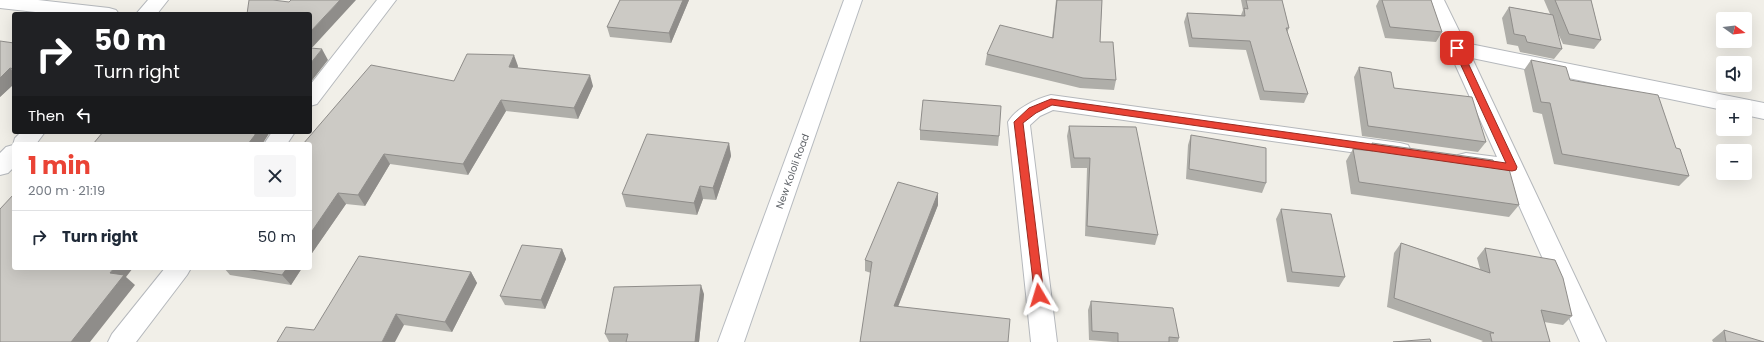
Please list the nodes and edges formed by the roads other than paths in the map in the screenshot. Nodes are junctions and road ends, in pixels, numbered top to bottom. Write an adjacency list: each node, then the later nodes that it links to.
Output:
1 (159, 0): 7 (street)
2 (387, 0): 9 (street)
3 (853, 0): 20 (street, New Kololi Road)
4 (1435, 0): 8 (street)
5 (0, 2): 6 (street)
6 (91, 12)
7 (148, 12)
8 (1457, 48): 10 (street); 17 (street)
9 (312, 96)
10 (1716, 101)
11 (1752, 108): 12 (street)
12 (1764, 111)
13 (32, 134): 14 (street)
14 (25, 142)
15 (1419, 154): 21 (street)
16 (1450, 158): 17 (street)
17 (1512, 167): 22 (street)
18 (177, 270): 19 (street)
19 (121, 342)
20 (731, 342)
21 (1044, 342)
22 (1593, 342)

